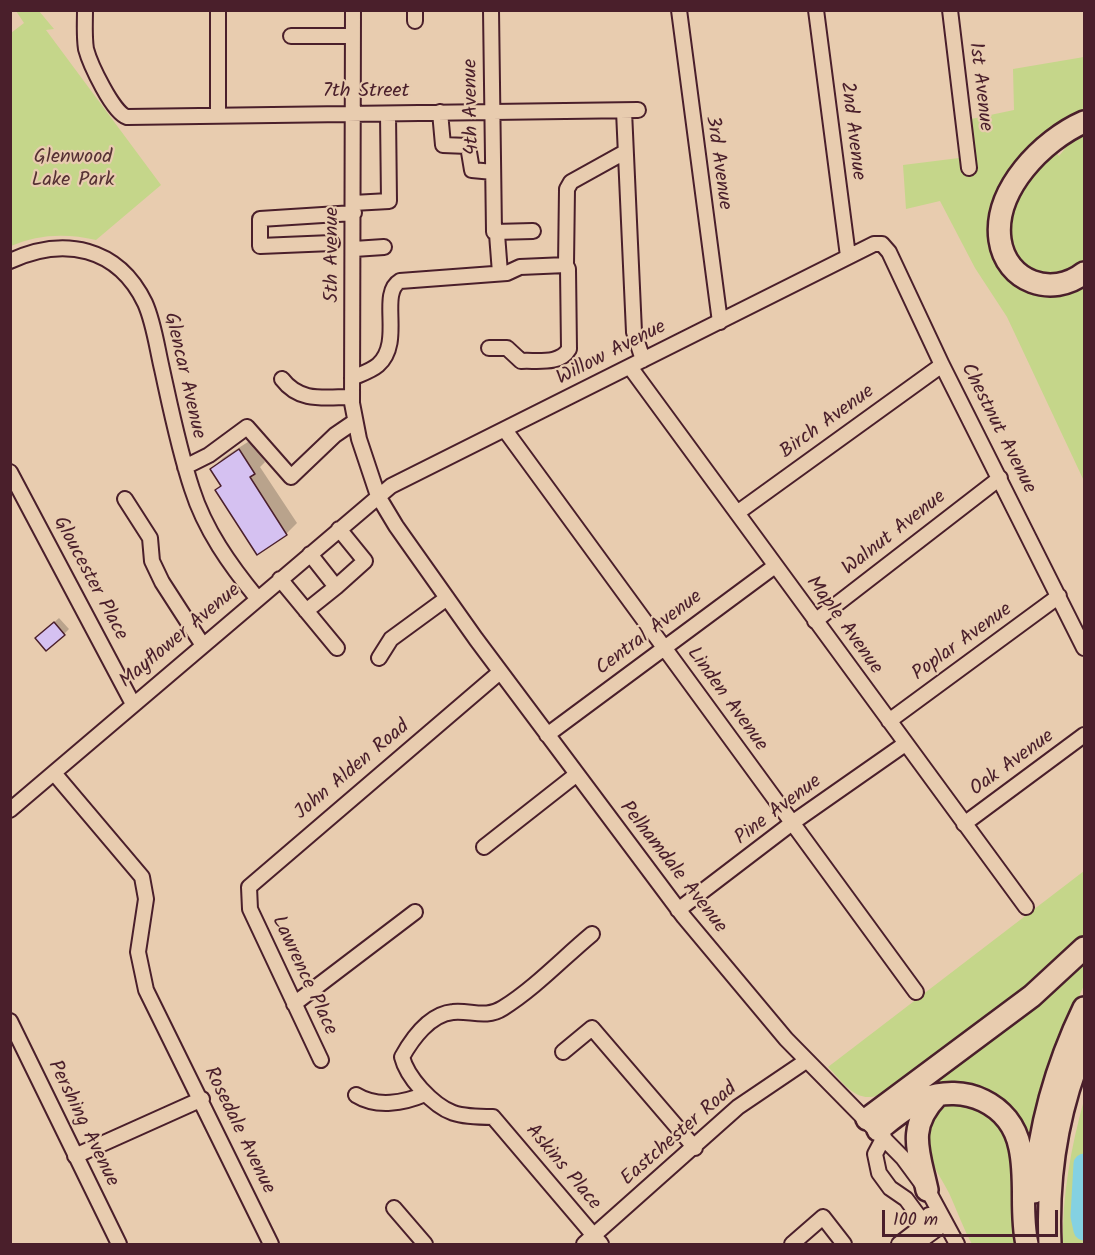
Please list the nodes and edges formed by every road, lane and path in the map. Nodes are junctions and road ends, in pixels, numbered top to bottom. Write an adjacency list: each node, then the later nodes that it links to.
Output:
1 (85, 10): 15 (street, 7th Street)
2 (218, 10): 15 (street)
3 (353, 10): 9 (street, 5th Avenue)
4 (491, 10): 11 (street, 4th Avenue)
5 (679, 10): 33 (street, 3rd Avenue)
6 (816, 10): 28 (street, 2nd Avenue)
7 (950, 10): 19 (street, 1st Avenue)
8 (291, 36): 9 (street)
9 (353, 36): 14 (street, 5th Avenue)
10 (638, 110): 12 (street, 7th Street)
11 (494, 111): 12 (street, 7th Street); 13 (street, 7th Street); 20 (street, 4th Avenue)
12 (624, 111): 18 (street)
13 (440, 112): 16 (street, 7th Street); 20 (street)
14 (353, 113): 15 (street, 7th Street); 16 (street, 7th Street); 21 (street, 5th Avenue)
15 (218, 114)
16 (388, 114): 21 (street)
17 (1084, 122): 32 (highway)
18 (625, 152): 30 (street); 35 (street)
19 (969, 168)
20 (493, 172): 23 (street, 4th Avenue)
21 (354, 208): 24 (street); 27 (street, 5th Avenue)
22 (532, 231): 23 (street)
23 (497, 234): 31 (street, 4th Avenue)
24 (332, 243)
25 (384, 247): 27 (street)
26 (865, 247): 28 (street, Willow Avenue); 36 (street, Chestnut Avenue)
27 (354, 249): 38 (street, 5th Avenue)
28 (848, 256): 33 (street, Willow Avenue)
29 (10, 261): 43 (street, Glencar Avenue)
30 (566, 265): 31 (street); 34 (street)
31 (500, 273): 38 (street)
32 (1084, 273)
33 (720, 322): 35 (street, Willow Avenue)
34 (489, 348)
35 (643, 360): 37 (street, Willow Avenue)
36 (942, 365): 45 (street, Chestnut Avenue); 48 (street, Birch Avenue)
37 (630, 367): 42 (street, Willow Avenue); 48 (street, Maple Avenue)
38 (352, 378): 40 (street, 5th Avenue)
39 (282, 380): 40 (street)
40 (352, 397): 41 (street, 5th Avenue)
41 (354, 422): 43 (street); 46 (street, 5th Avenue)
42 (505, 430): 46 (street, Willow Avenue); 61 (street, Linden Avenue)
43 (185, 467): 55 (street, Glencar Avenue)
44 (10, 471): 65 (street, Gloucester Place)
45 (1000, 478): 54 (street, Chestnut Avenue); 58 (street, Walnut Avenue)
46 (378, 496): 49 (street, Mayflower Avenue); 56 (street, Pelhamdale Avenue)
47 (125, 499): 59 (street)
48 (737, 513): 51 (street, Maple Avenue)
49 (339, 529): 50 (street, Mayflower Avenue); 53 (street)
50 (310, 554): 52 (street, Mayflower Avenue); 53 (street)
51 (776, 566): 58 (street, Maple Avenue); 61 (street, Central Avenue)
52 (280, 579): 55 (street, Mayflower Avenue); 57 (street)
53 (336, 587): 57 (street)
54 (1059, 596): 62 (street, Chestnut Avenue); 66 (street, Poplar Avenue)
55 (257, 598): 59 (street, Mayflower Avenue)
56 (447, 598): 63 (street); 64 (street, Pelhamdale Avenue)
57 (306, 611): 60 (street)
58 (815, 621): 66 (street, Maple Avenue)
59 (202, 644): 65 (street, Mayflower Avenue)
60 (337, 648)
61 (663, 648): 67 (street, Central Avenue); 73 (street, Linden Avenue)
62 (1084, 648)
63 (379, 658)
64 (500, 672): 67 (street, Pelhamdale Avenue); 77 (street, John Alden Road)
65 (133, 704): 70 (street, Mayflower Avenue)
66 (889, 721): 69 (street, Maple Avenue)
67 (547, 735): 71 (street, Pelhamdale Avenue)
68 (1084, 735): 74 (street, Oak Avenue)
69 (905, 744): 73 (street, Pine Avenue); 74 (street, Maple Avenue)
70 (54, 773): 72 (street, Mayflower Avenue); 94 (street, Rosedale Avenue)
71 (577, 774): 75 (street); 78 (street, Pelhamdale Avenue)
72 (10, 810)
73 (792, 823): 78 (street, Pine Avenue); 82 (street, Linden Avenue)
74 (964, 824): 76 (street, Maple Avenue)
75 (484, 847)
76 (1026, 907)
77 (250, 909): 83 (street, Lawrence Place)
78 (678, 910): 89 (street, Pelhamdale Avenue)
79 (414, 912): 83 (street)
80 (592, 934): 91 (street)
81 (1084, 948): 96 (highway)
82 (916, 992)
83 (294, 1004): 88 (street, Lawrence Place)
84 (1084, 1008): 113 (highway)
85 (10, 1021): 98 (street, Pershing Avenue)
86 (1084, 1046): 95 (highway)
87 (563, 1052): 97 (street)
88 (321, 1060)
89 (806, 1061): 96 (street, Pelhamdale Avenue); 97 (street, Eastchester Road)
90 (1084, 1074): 95 (highway)
91 (425, 1094): 92 (street); 103 (street, Askins Place)
92 (356, 1095)
93 (938, 1095): 96 (highway); 99 (highway); 112 (highway)
94 (202, 1099): 98 (street); 105 (street, Rosedale Avenue)
95 (1062, 1116): 114 (highway)
96 (876, 1129): 99 (street, Pelhamdale Avenue); 101 (street)
97 (694, 1148): 103 (street, Eastchester Road)
98 (75, 1156): 104 (street, Pershing Avenue)
99 (931, 1198): 101 (street); 102 (street, Pelhamdale Avenue)
100 (394, 1208): 106 (street)
101 (923, 1222): 109 (street)
102 (945, 1223): 110 (street); 111 (street, Pelhamdale Avenue)
103 (593, 1242)
104 (119, 1245)
105 (271, 1245)
106 (425, 1245)
107 (792, 1245): 108 (street)
108 (844, 1245)
109 (899, 1245)
110 (916, 1245)
111 (957, 1245)
112 (1027, 1245)
113 (1034, 1245)
114 (1050, 1245)

